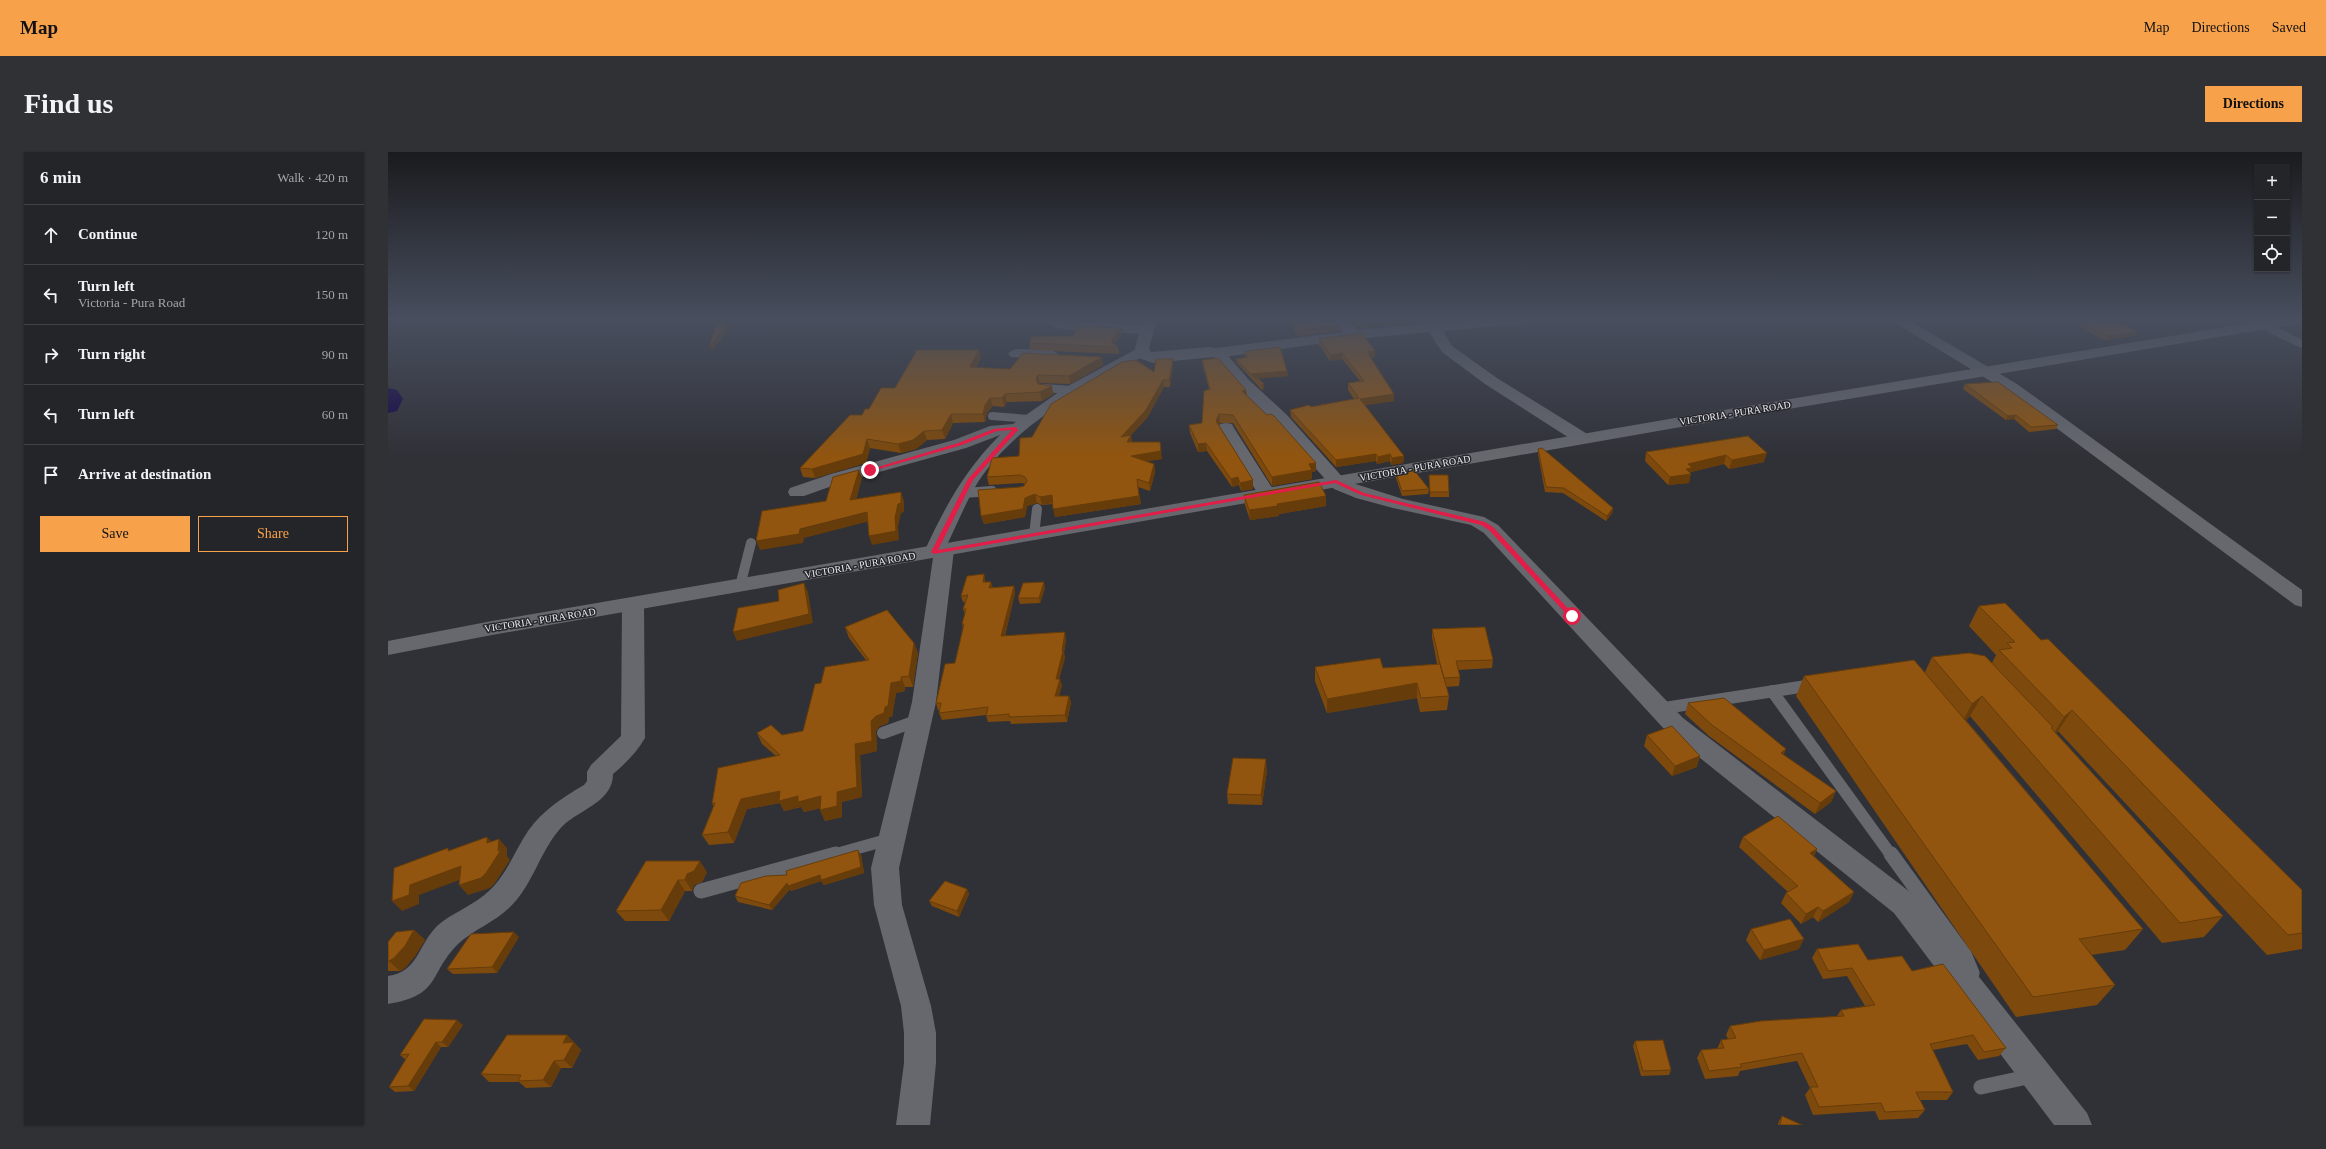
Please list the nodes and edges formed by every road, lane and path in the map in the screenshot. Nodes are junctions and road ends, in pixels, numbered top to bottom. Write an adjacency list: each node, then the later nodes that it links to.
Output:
1 (1121, 364): 8 (street)
2 (1228, 364): 13 (street)
3 (1468, 364): 12 (street)
4 (1975, 364): 6 (street)
5 (2031, 364): 6 (street, VICTORIA - PURA ROAD)
6 (1988, 372): 12 (street, VICTORIA - PURA ROAD); 23 (street)
7 (1043, 388): 8 (lane)
8 (1072, 390): 10 (street)
9 (992, 416): 10 (lane)
10 (1023, 424): 15 (street); 16 (street)
11 (1226, 428): 17 (street)
12 (1583, 439): 13 (street, VICTORIA - PURA ROAD)
13 (1336, 482): 17 (street, VICTORIA - PURA ROAD); 28 (street)
14 (1000, 490): 16 (lane)
15 (797, 492)
16 (962, 493): 21 (street)
17 (1266, 494): 19 (street, VICTORIA - PURA ROAD)
18 (1037, 509): 19 (lane)
19 (1034, 535): 21 (street, VICTORIA - PURA ROAD)
20 (751, 543): 22 (lane)
21 (939, 551): 22 (street, VICTORIA - PURA ROAD); 29 (street)
22 (740, 586): 24 (street, VICTORIA - PURA ROAD)
23 (2302, 600)
24 (633, 605): 25 (street, VICTORIA - PURA ROAD); 34 (street)
25 (388, 648)
26 (1828, 683): 27 (lane)
27 (1772, 691): 28 (lane); 33 (lane)
28 (1658, 708): 33 (street)
29 (920, 720): 30 (lane); 31 (street)
30 (884, 733)
31 (890, 839): 32 (lane); 37 (street)
32 (701, 891)
33 (1964, 980): 35 (street)
34 (388, 990)
35 (2037, 1075): 36 (lane); 38 (street)
36 (1981, 1087)
37 (913, 1125)
38 (2075, 1125)

